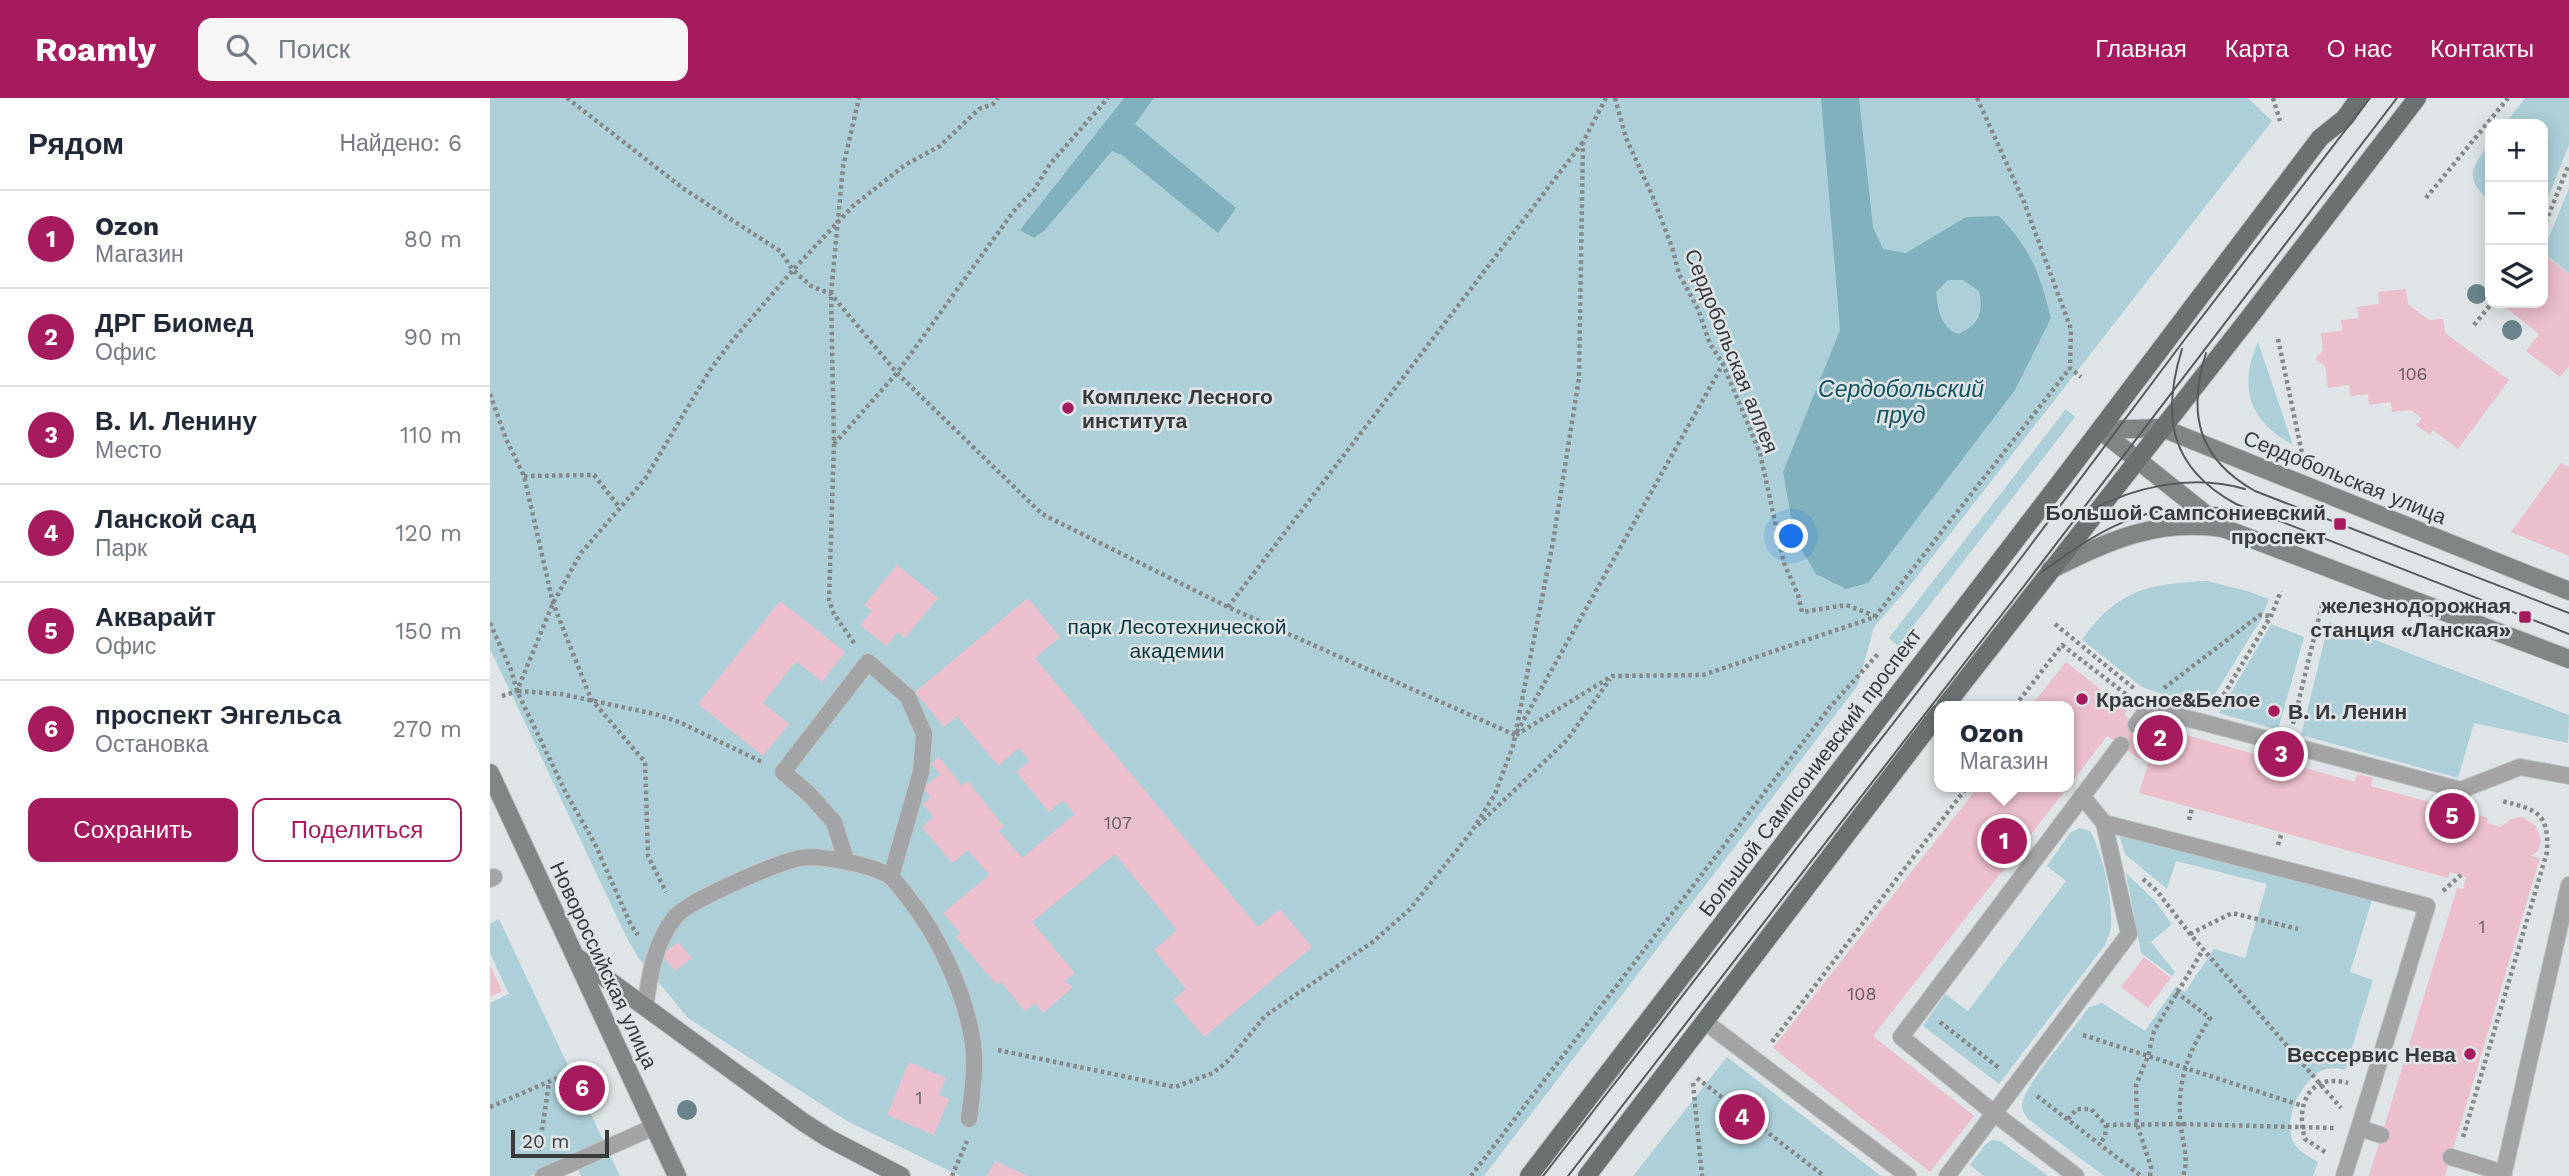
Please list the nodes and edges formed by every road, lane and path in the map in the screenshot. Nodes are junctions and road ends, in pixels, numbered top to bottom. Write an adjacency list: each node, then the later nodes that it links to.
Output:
1 (567, 98): 18 (path)
2 (859, 98): 17 (path)
3 (998, 98): 17 (path)
4 (1108, 98): 25 (path)
5 (1606, 98): 13 (path)
6 (1615, 98): 23 (path, Сердобольская аллея)
7 (1977, 98): 24 (path)
8 (2273, 98): 12 (path)
9 (2360, 98): 31 (main road, Большой Сампсониевский проспект)
10 (2417, 98): 30 (main road)
11 (2508, 98): 15 (path)
12 (2280, 121)
13 (1583, 142): 43 (path); 62 (path)
14 (2569, 164): 16 (path)
15 (2426, 198)
16 (2548, 216)
17 (837, 226): 18 (path); 19 (path)
18 (793, 270): 19 (path); 36 (path)
19 (831, 294): 25 (path); 32 (path)
20 (2488, 308): 21 (path)
21 (2474, 325)
22 (2278, 339): 34 (path)
23 (1723, 364): 45 (path, Сердобольская аллея); 62 (path)
24 (2070, 368): 26 (path); 45 (path)
25 (897, 373): 32 (path); 43 (path)
26 (2081, 377)
27 (490, 394): 29 (path)
28 (490, 411): 29 (path)
29 (497, 414): 35 (path)
30 (2162, 428): 31 (main road, Сердобольская улица); 33 (main road); 40 (main road, Сердобольская улица)
31 (2100, 430): 33 (main road); 119 (main road, Большой Сампсониевский проспект)
32 (834, 443): 50 (path)
33 (2138, 459): 37 (main road); 38 (main road)
34 (2304, 459)
35 (524, 476): 36 (path); 41 (path)
36 (620, 508): 41 (path)
37 (2223, 528): 38 (main road); 49 (main road)
38 (2050, 570): 56 (main road)
39 (2281, 591): 44 (path)
40 (2569, 591)
41 (553, 603): 52 (path); 55 (path)
42 (2322, 606): 64 (path)
43 (1228, 607): 62 (path)
44 (2271, 616): 58 (path); 60 (path)
45 (1875, 617): 51 (path)
46 (490, 623): 52 (path)
47 (2055, 624): 58 (path)
48 (1878, 654): 118 (path)
49 (2569, 659)
50 (868, 662): 65 (lane); 75 (lane)
51 (1612, 676): 62 (path); 72 (path)
52 (517, 691): 54 (path); 55 (path); 82 (path)
53 (2125, 694): 57 (path)
54 (502, 696)
55 (591, 699): 65 (path); 77 (path)
56 (1949, 701)
57 (2019, 701)
58 (2148, 708): 60 (lane); 61 (lane)
59 (1934, 720): 85 (main road)
60 (2207, 723): 64 (lane)
61 (2136, 725)
62 (1515, 735): 72 (path)
63 (2121, 745): 69 (lane)
64 (2288, 745): 67 (lane)
65 (783, 772): 74 (lane)
66 (490, 773): 81 (main road, Новороссийская улица)
67 (2569, 776)
68 (1963, 792): 88 (path)
69 (2082, 796): 71 (lane); 99 (lane)
70 (2508, 802): 108 (path)
71 (2104, 823): 73 (lane); 96 (lane)
72 (1472, 831): 87 (path)
73 (2110, 852): 79 (path); 86 (lane)
74 (846, 860): 75 (lane); 77 (lane)
75 (891, 877): 87 (lane)
76 (2569, 885): 114 (lane)
77 (677, 915): 82 (lane)
78 (2298, 929): 79 (path)
79 (2190, 934): 80 (path)
80 (2203, 950): 83 (path); 95 (path)
81 (575, 956): 84 (main road); 105 (main road, Новороссийская улица)
82 (653, 958): 84 (lane)
83 (2176, 992): 89 (path); 91 (path)
84 (645, 1007): 116 (main road)
85 (1704, 1021): 120 (main road); 123 (lane)
86 (2059, 1027): 89 (path); 99 (lane)
87 (973, 1044): 100 (lane)
88 (1767, 1048)
89 (2148, 1056): 91 (path); 102 (path)
90 (583, 1067): 93 (path)
91 (2186, 1068): 97 (path); 103 (path)
92 (1697, 1078): 122 (path)
93 (549, 1082): 98 (path); 112 (path)
94 (1693, 1083): 121 (path)
95 (2320, 1083): 96 (path); 97 (path); 107 (path)
96 (2371, 1089): 107 (lane)
97 (2303, 1106): 106 (path)
98 (490, 1107)
99 (1995, 1114): 124 (lane); 125 (lane)
100 (969, 1119): 117 (path)
101 (2068, 1119): 104 (path)
102 (2137, 1124): 103 (path); 104 (path); 126 (path)
103 (2181, 1124): 106 (path); 127 (path)
104 (2106, 1125): 110 (path)
105 (654, 1127): 112 (lane); 115 (main road, Новороссийская улица)
106 (2301, 1127): 107 (path); 113 (path)
107 (2359, 1128): 109 (lane); 113 (lane)
108 (2466, 1128)
109 (2381, 1135)
110 (2100, 1144)
111 (2451, 1157): 114 (lane)
112 (540, 1169)
113 (2346, 1170)
114 (2503, 1175)
115 (677, 1176)
116 (901, 1176)
117 (953, 1176)
118 (1471, 1176)
119 (1530, 1176)
120 (1587, 1176)
121 (1702, 1176)
122 (1824, 1176)
123 (1908, 1176)
124 (1947, 1176)
125 (2076, 1176)
126 (2150, 1176)
127 (2183, 1176)

